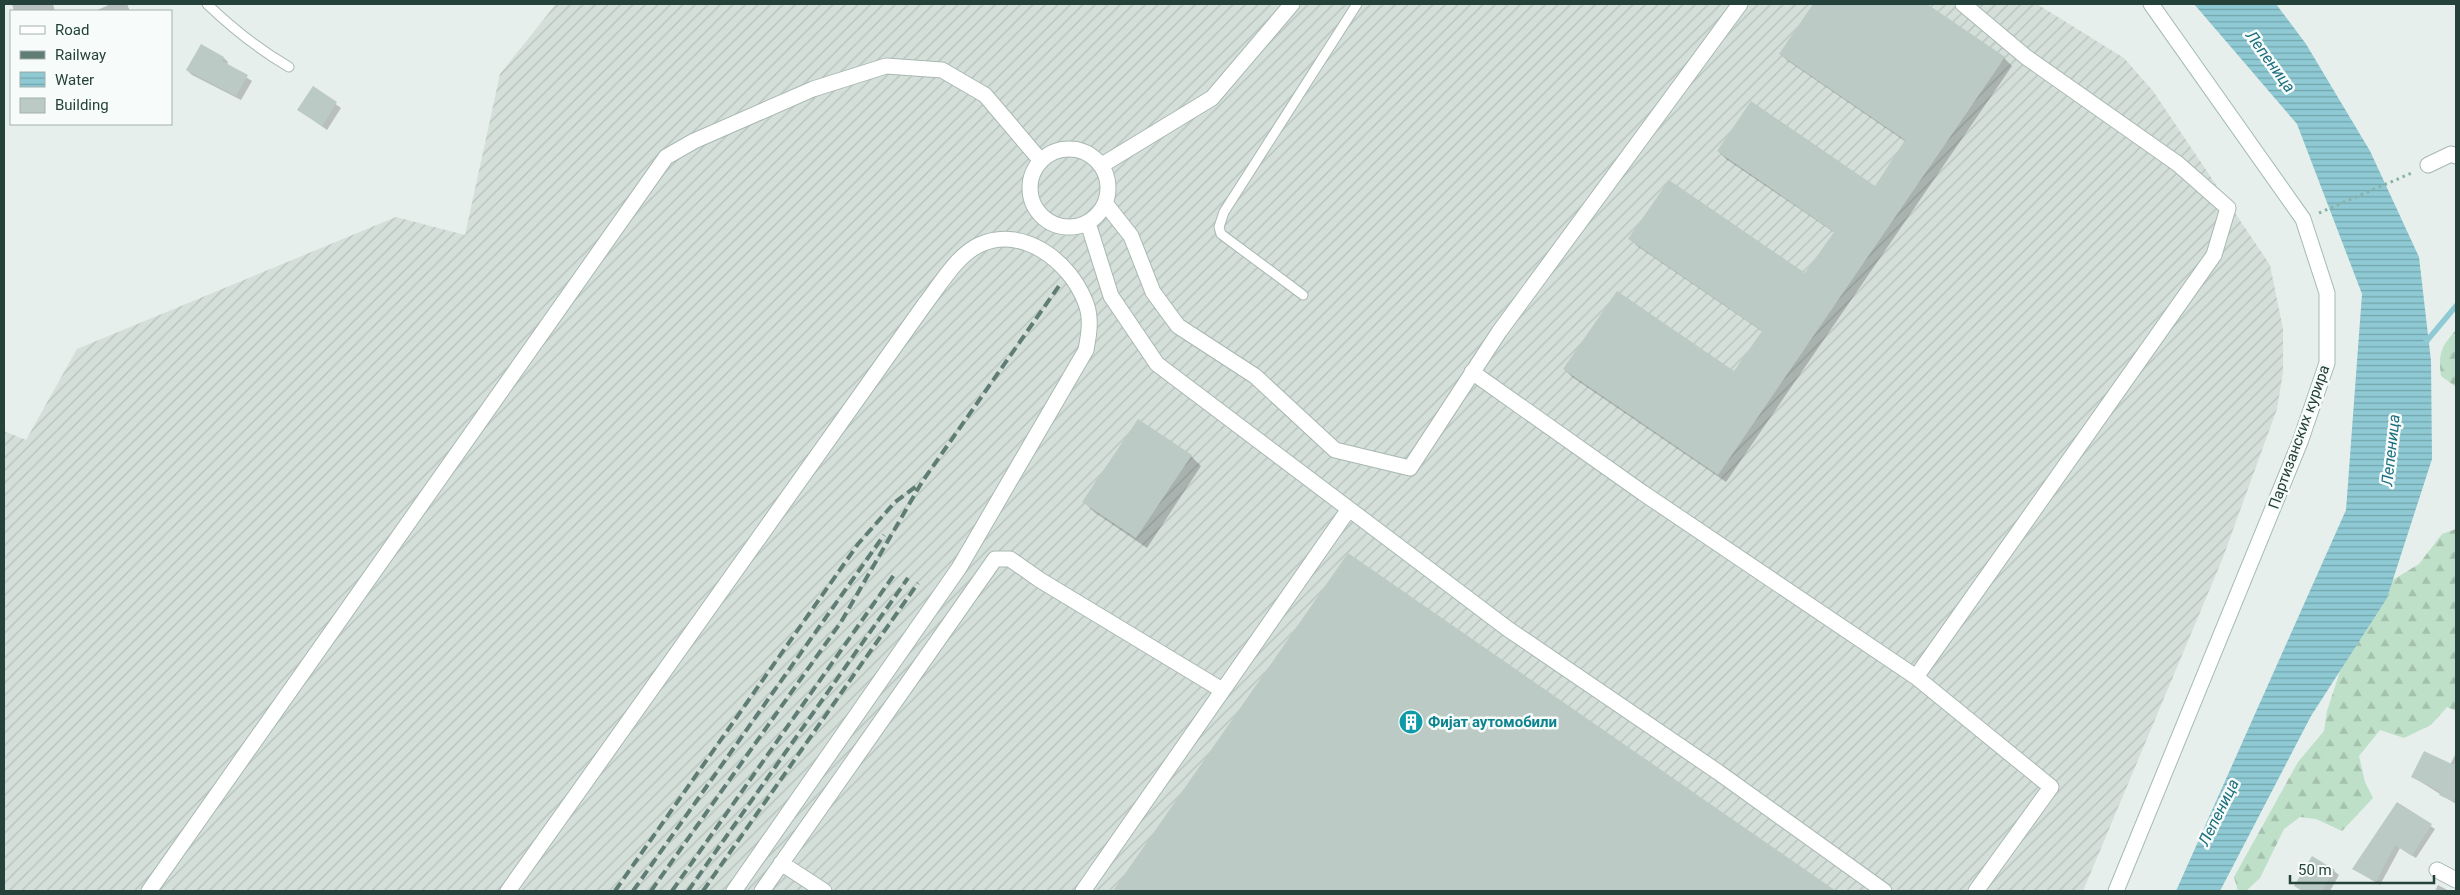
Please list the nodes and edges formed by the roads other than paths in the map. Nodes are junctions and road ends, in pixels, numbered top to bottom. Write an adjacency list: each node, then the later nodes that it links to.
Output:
1 (207, 4): 7 (lane)
2 (1292, 4): 10 (street)
3 (1356, 4): 14 (lane)
4 (1740, 4): 15 (street)
5 (1963, 4): 17 (street)
6 (2151, 4): 30 (street, Партизанских курира)
7 (289, 67)
8 (2456, 156): 11 (street)
9 (1041, 161): 10 (street); 13 (street); 22 (street)
10 (1102, 165): 12 (street)
11 (2428, 165)
12 (1106, 203): 13 (street); 15 (street)
13 (1088, 222): 16 (street)
14 (1303, 295)
15 (1472, 372): 17 (street)
16 (1349, 509): 18 (street); 28 (street)
17 (1916, 677): 29 (street)
18 (1222, 690): 19 (street); 27 (street)
19 (782, 863): 25 (street); 26 (street)
20 (2437, 870): 21 (street)
21 (2456, 880)
22 (149, 891)
23 (508, 891): 24 (street)
24 (734, 891)
25 (762, 891)
26 (824, 891)
27 (1083, 891)
28 (1884, 891)
29 (1976, 891)
30 (2116, 891)

